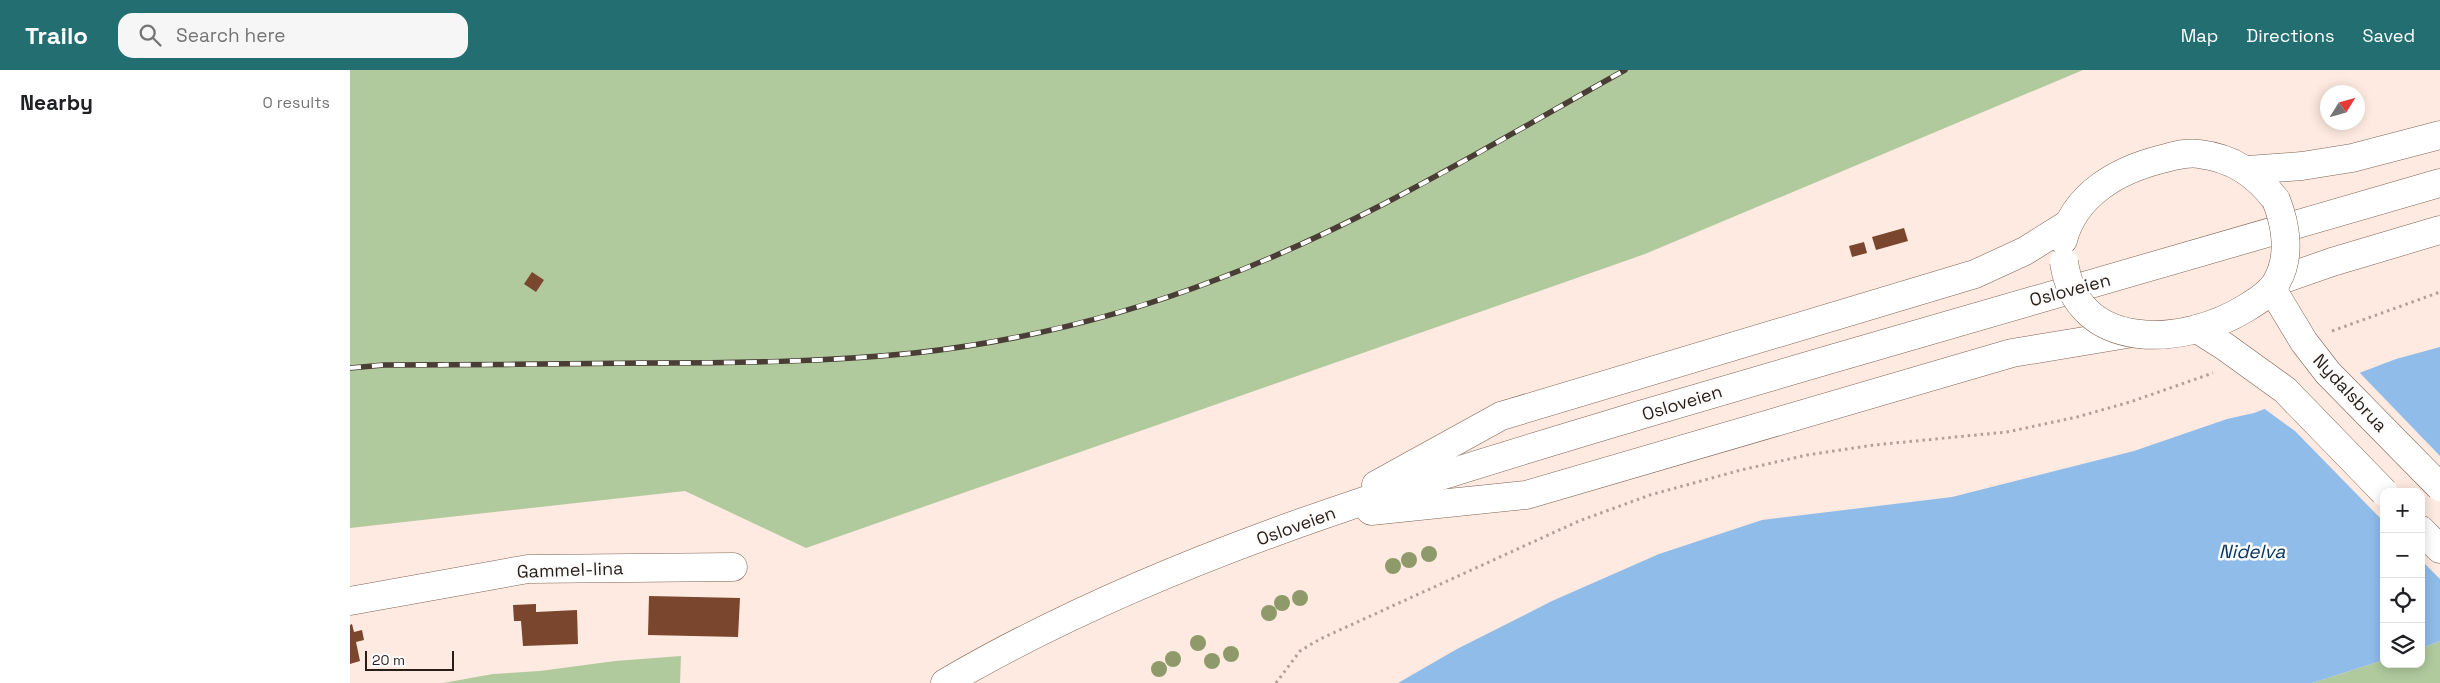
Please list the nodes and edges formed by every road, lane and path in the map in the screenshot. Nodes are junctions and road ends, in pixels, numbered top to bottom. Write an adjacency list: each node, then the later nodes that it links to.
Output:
1 (2440, 135): 2 (main road)
2 (2248, 170): 4 (main road); 6 (main road, bridge)
3 (2440, 183): 14 (main road, Osloveien)
4 (2068, 224): 10 (main road, bridge); 14 (main road)
5 (2440, 230): 6 (main road)
6 (2275, 285): 8 (main road, bridge); 12 (main road, Nydalsbrua, bridge)
7 (2440, 292): 9 (path)
8 (2197, 329): 10 (main road, bridge); 13 (main road, bridge)
9 (2328, 332)
10 (2128, 334): 14 (main road)
11 (2217, 371): 20 (path)
12 (2440, 487)
13 (2380, 488)
14 (1318, 517): 19 (main road, Osloveien)
15 (2424, 533): 16 (main road)
16 (2440, 549)
17 (733, 567): 18 (main road, Gammel-lina)
18 (350, 601)
19 (945, 683)
20 (1276, 683)

